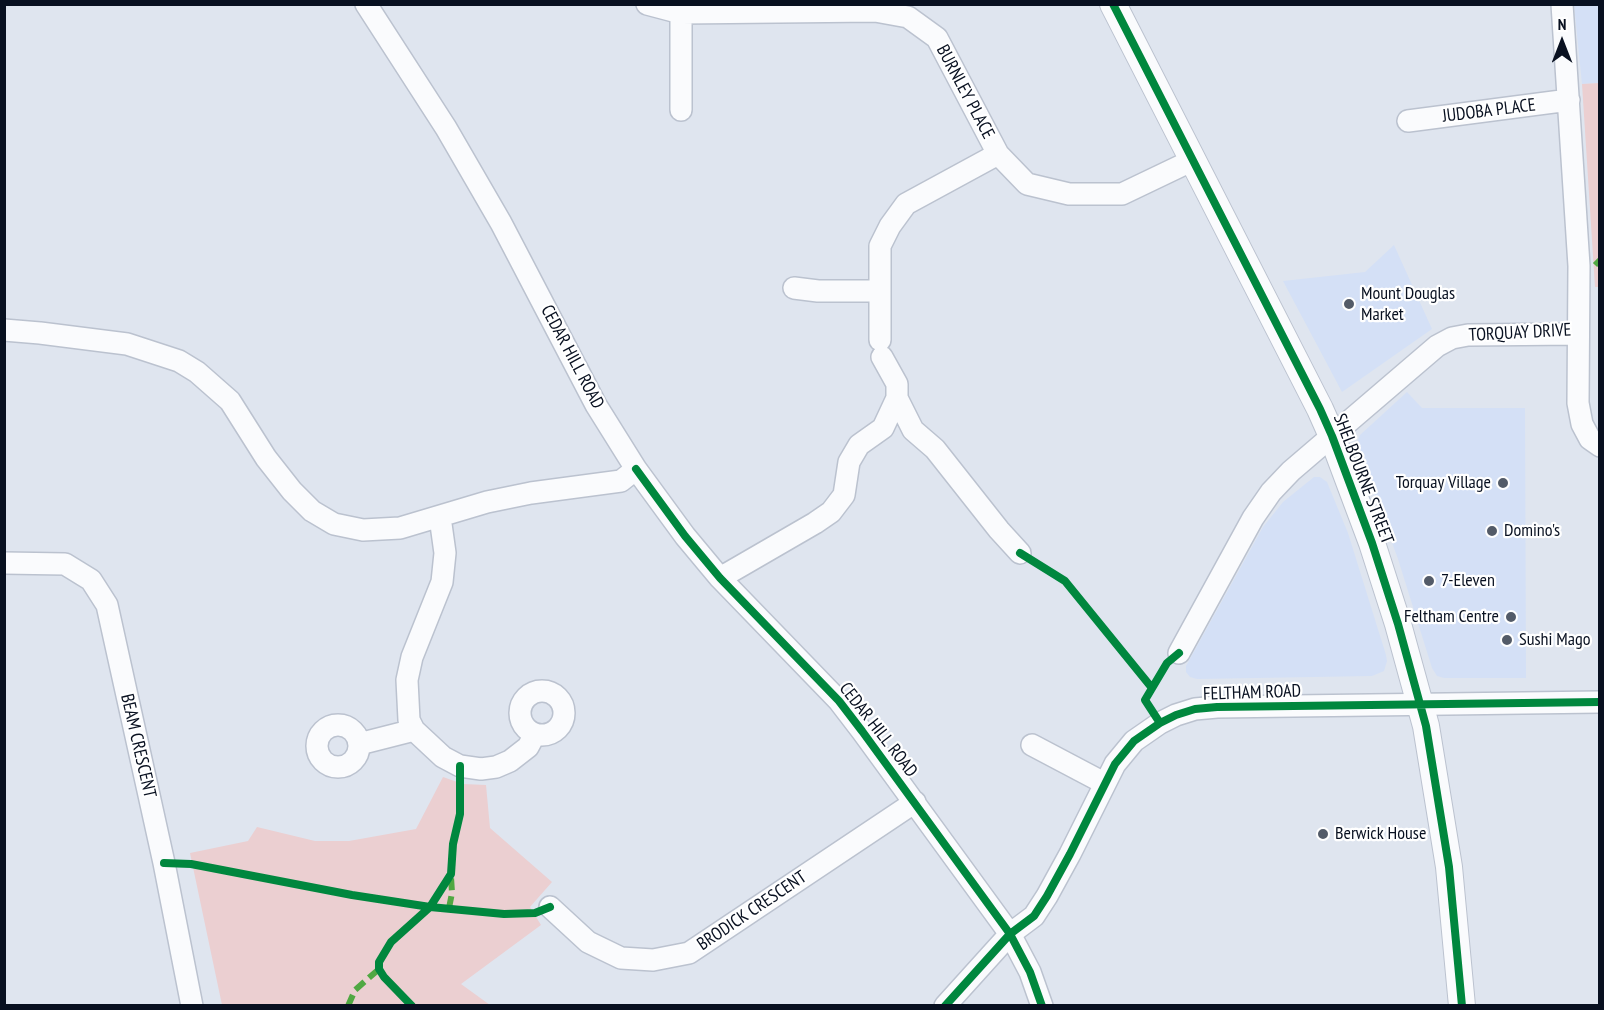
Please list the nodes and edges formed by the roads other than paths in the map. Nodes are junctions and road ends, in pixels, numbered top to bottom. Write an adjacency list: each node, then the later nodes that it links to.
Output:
1 (366, 4): 20 (street, CEDAR HILL ROAD)
2 (647, 4): 5 (street, BURNLEY PLACE)
3 (1113, 4): 10 (main road, SHELBOURNE STREET)
4 (1562, 4): 6 (street, TORQUAY DRIVE)
5 (681, 13): 7 (street); 9 (street, BURNLEY PLACE)
6 (1569, 100): 8 (street, JUDOBA PLACE); 14 (street, TORQUAY DRIVE)
7 (681, 110)
8 (1408, 121)
9 (998, 154): 10 (street, BURNLEY PLACE); 12 (street)
10 (1193, 160): 18 (main road, SHELBOURNE STREET)
11 (794, 288): 12 (street)
12 (880, 291): 15 (street)
13 (4, 330): 21 (street)
14 (1578, 334): 18 (street, TORQUAY DRIVE); 19 (street)
15 (897, 398): 16 (street); 17 (street)
16 (883, 428): 17 (street); 24 (street)
17 (914, 430): 22 (street)
18 (1332, 436): 25 (street, TORQUAY DRIVE); 27 (main road, SHELBOURNE STREET)
19 (1599, 446)
20 (636, 469): 21 (street); 24 (street, CEDAR HILL ROAD)
21 (440, 517): 28 (street)
22 (1020, 554)
23 (4, 563): 36 (street, BEAM CRESCENT)
24 (720, 578): 33 (street, CEDAR HILL ROAD)
25 (1179, 654)
26 (1599, 702): 27 (street, FELTHAM ROAD)
27 (1420, 703): 32 (street, FELTHAM ROAD); 39 (main road, SHELBOURNE STREET)
28 (414, 730): 29 (street); 30 (street)
29 (535, 734)
30 (359, 744)
31 (1032, 745): 32 (street)
32 (1104, 783): 35 (street, FELTHAM ROAD)
33 (915, 802): 34 (street, BRODICK CRESCENT); 35 (street, CEDAR HILL ROAD)
34 (550, 907)
35 (1010, 934): 37 (street, FELTHAM ROAD); 38 (street, CEDAR HILL ROAD)
36 (192, 1005)
37 (945, 1005)
38 (1042, 1005)
39 (1462, 1005)

